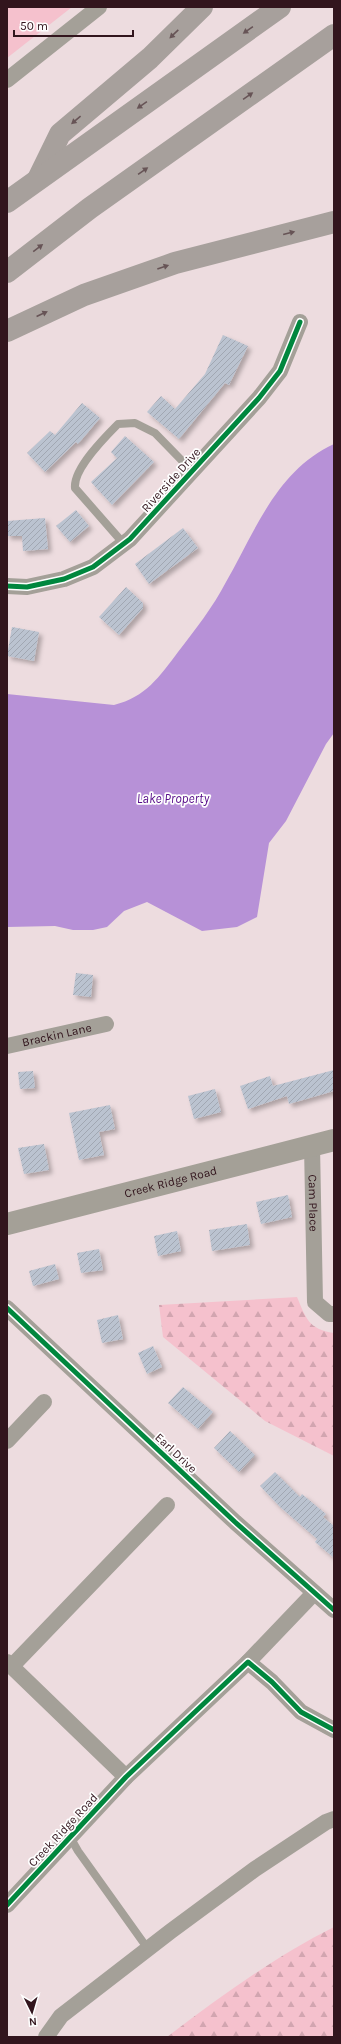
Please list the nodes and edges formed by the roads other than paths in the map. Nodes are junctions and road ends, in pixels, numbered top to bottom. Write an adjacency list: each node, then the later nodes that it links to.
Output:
1 (99, 7): 5 (street)
2 (202, 7): 6 (highway, one-way to 6)
3 (280, 7): 6 (highway, one-way to 6)
4 (334, 35): 9 (highway, one-way to 4)
5 (7, 80)
6 (38, 180): 7 (highway)
7 (7, 202)
8 (334, 222): 11 (highway, one-way to 8)
9 (7, 272)
10 (300, 322): 12 (street, Riverside Drive)
11 (7, 331)
12 (193, 472): 13 (street, Riverside Drive); 13 (lane)
13 (124, 544): 14 (street, Riverside Drive)
14 (7, 586)
15 (106, 1024): 16 (street, Brackin Lane)
16 (7, 1046)
17 (334, 1140): 18 (main road, Creek Ridge Road)
18 (312, 1146): 19 (main road, Creek Ridge Road); 21 (street, Cam Place)
19 (7, 1224)
20 (7, 1308): 25 (street, Earl Drive)
21 (334, 1314)
22 (44, 1402): 23 (street)
23 (7, 1441)
24 (167, 1505): 28 (street)
25 (314, 1594): 26 (street, Earl Drive); 27 (street, Creek Ridge Road)
26 (334, 1610)
27 (248, 1662): 29 (street); 30 (street, Creek Ridge Road)
28 (9, 1664): 30 (street)
29 (334, 1730)
30 (126, 1777): 32 (street, Creek Ridge Road)
31 (334, 1820): 34 (street)
32 (70, 1837): 33 (street, Creek Ridge Road); 34 (lane)
33 (10, 1897)
34 (148, 1949): 35 (street)
35 (46, 2037)

